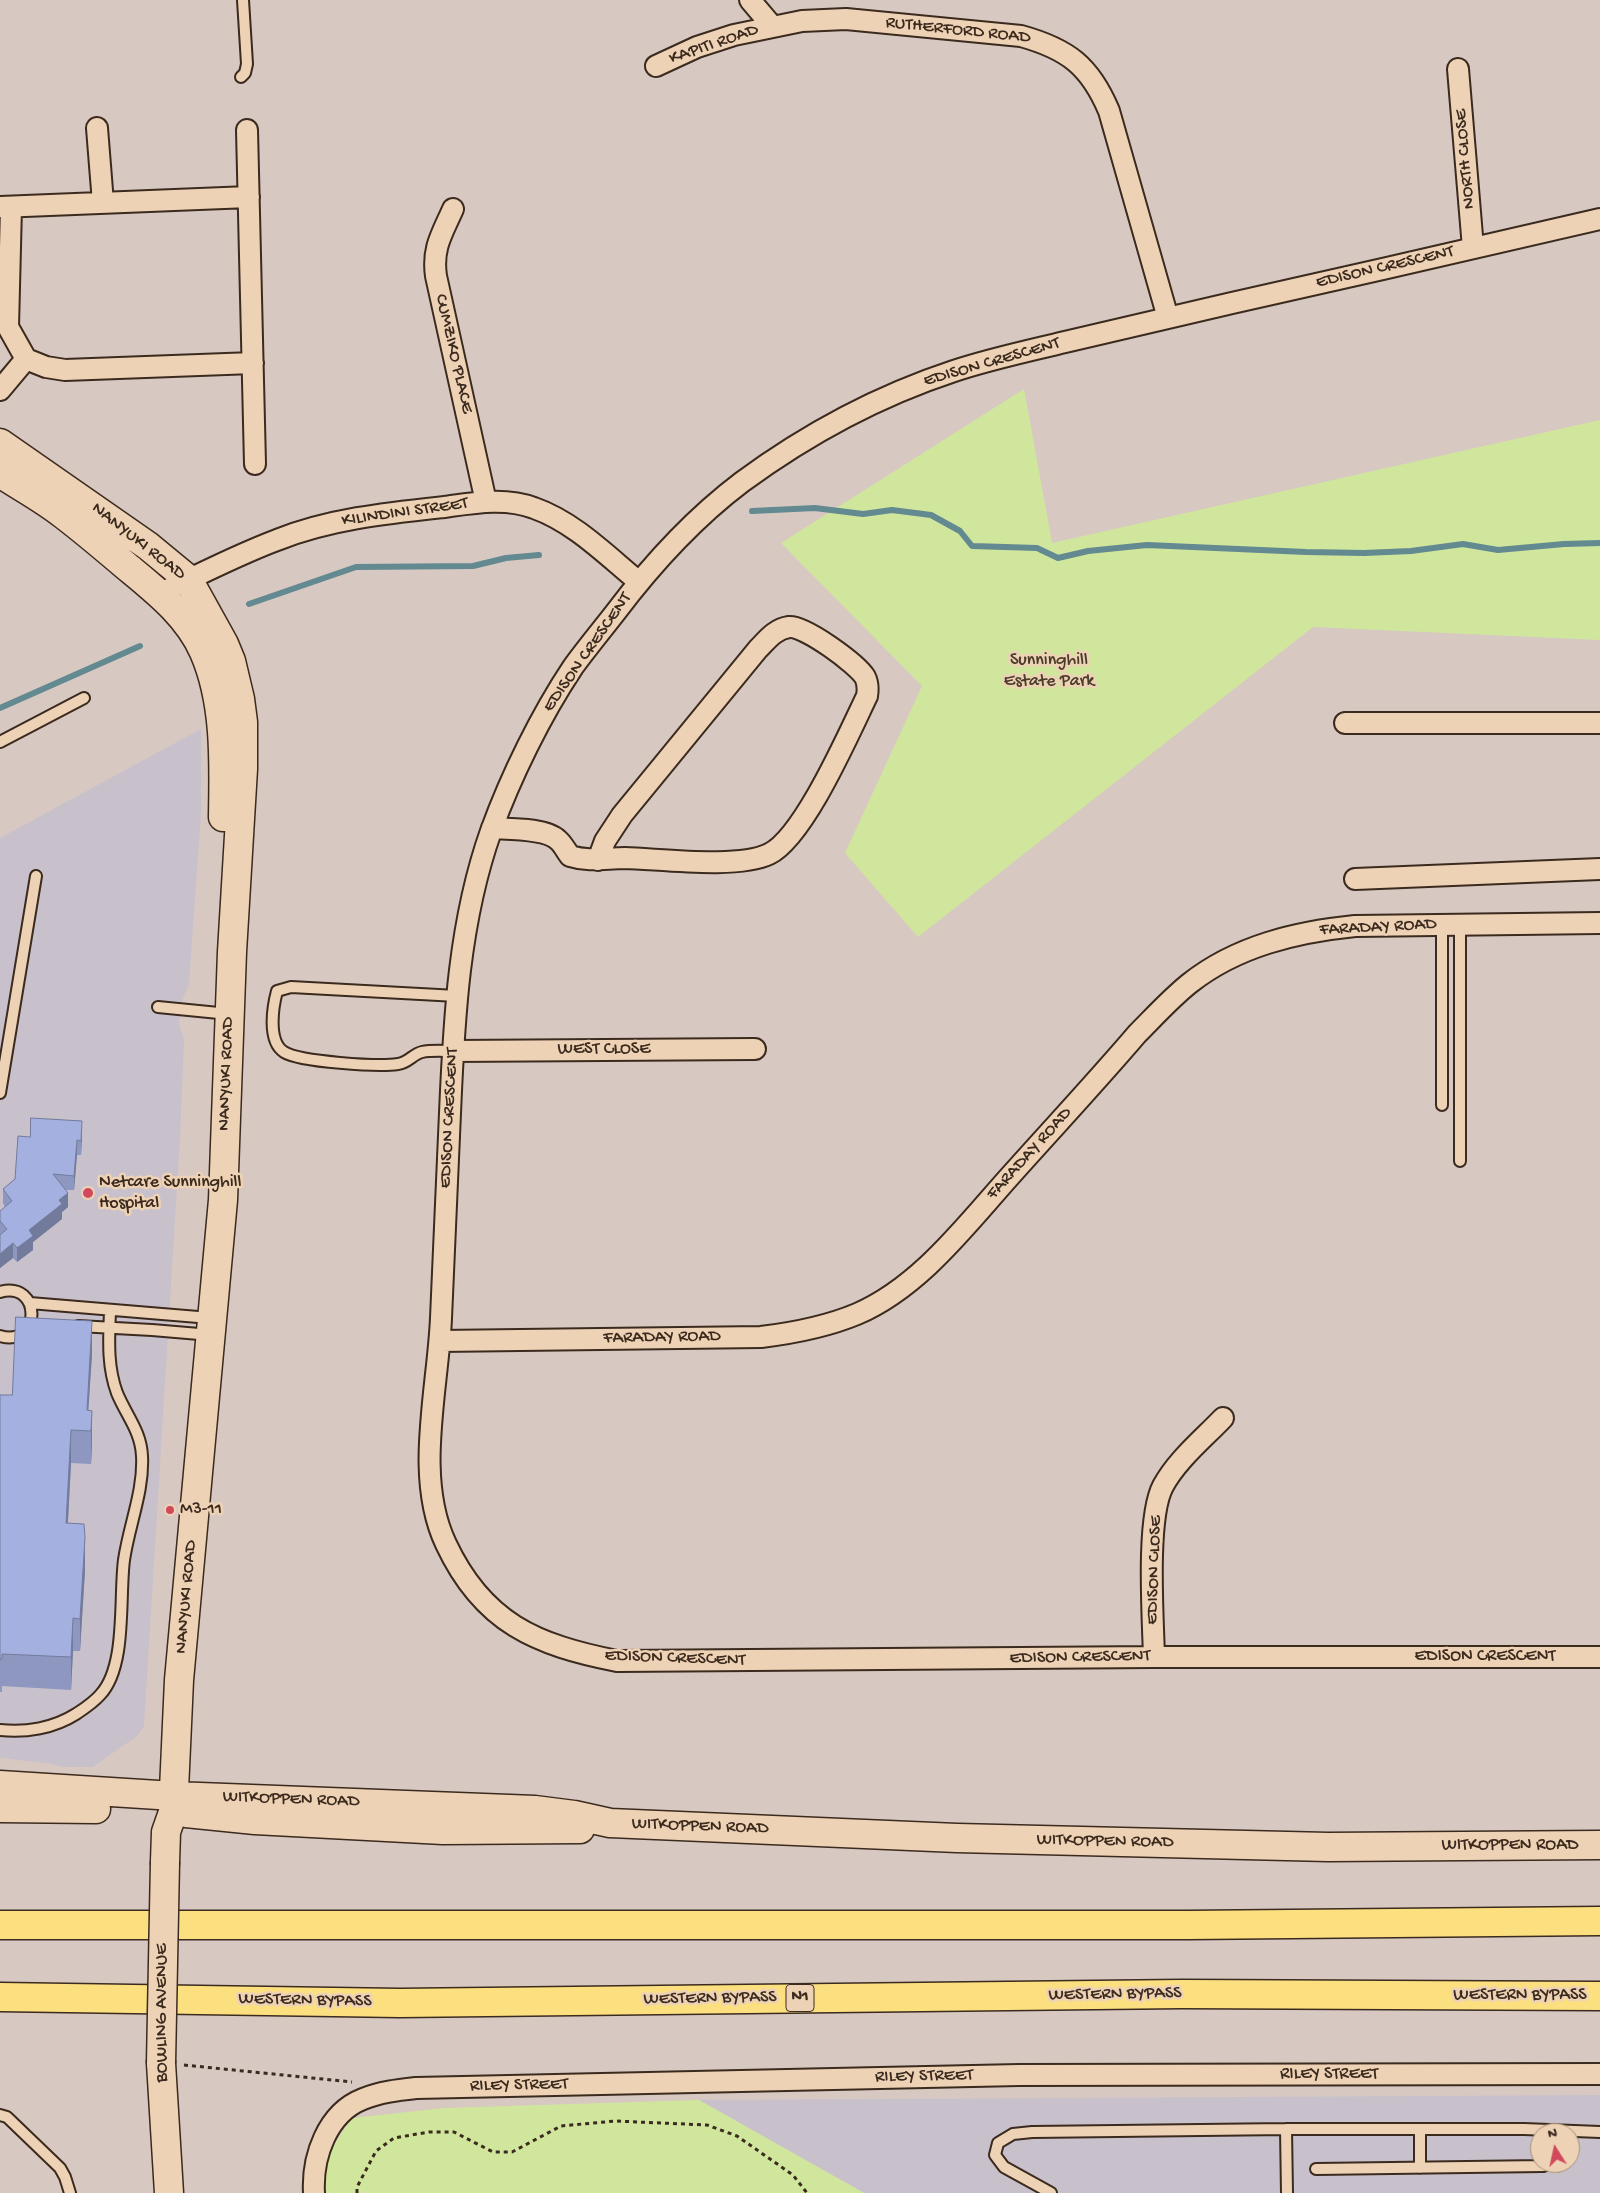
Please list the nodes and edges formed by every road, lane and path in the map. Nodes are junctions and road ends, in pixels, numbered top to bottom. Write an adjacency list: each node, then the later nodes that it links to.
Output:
1 (243, 0): 6 (lane)
2 (750, 0): 3 (street)
3 (772, 26): 4 (street, KAPITI ROAD); 15 (street, RUTHERFORD ROAD)
4 (656, 66)
5 (1458, 70): 14 (street, NORTH CLOSE)
6 (241, 77)
7 (96, 128): 10 (street)
8 (248, 130): 9 (street)
9 (249, 197): 10 (street); 18 (street)
10 (103, 203): 11 (street)
11 (5, 207): 16 (street)
12 (453, 209): 23 (street, CUMZIKO PLACE)
13 (1600, 219): 14 (street, EDISON CRESCENT)
14 (1474, 248): 15 (street, EDISON CRESCENT)
15 (1168, 318): 25 (street, EDISON CRESCENT)
16 (4, 332): 17 (street)
17 (26, 359): 18 (street); 19 (street)
18 (253, 364): 21 (street)
19 (0, 390)
20 (0, 443): 24 (main road, NANYUKI ROAD)
21 (255, 464)
22 (0, 473): 26 (main road, NANYUKI ROAD)
23 (486, 502): 24 (street, KILINDINI STREET); 25 (street, KILINDINI STREET)
24 (188, 579): 26 (street, KILINDINI STREET); 40 (main road, NANYUKI ROAD)
25 (639, 582): 31 (street, EDISON CRESCENT)
26 (159, 594): 40 (main road, NANYUKI ROAD)
27 (84, 698): 30 (lane)
28 (1600, 722): 29 (street)
29 (1345, 723)
30 (0, 742)
31 (492, 828): 32 (street); 38 (street, EDISON CRESCENT)
32 (598, 860): 32 (street)
33 (1600, 869): 35 (street)
34 (36, 876): 43 (lane)
35 (1355, 879)
36 (1600, 923): 37 (street, FARADAY ROAD)
37 (1451, 925): 44 (lane); 45 (lane); 53 (street, FARADAY ROAD)
38 (458, 996): 42 (street, EDISON CRESCENT); 42 (lane)
39 (158, 1007): 40 (lane)
40 (222, 1013): 50 (main road, NANYUKI ROAD)
41 (756, 1049): 42 (street, WEST CLOSE)
42 (452, 1050): 53 (street, EDISON CRESCENT)
43 (0, 1093)
44 (1442, 1105)
45 (1460, 1161)
46 (0, 1292): 47 (lane)
47 (30, 1303): 48 (lane); 52 (lane)
48 (110, 1311): 50 (lane); 51 (lane)
49 (65, 1326): 51 (lane)
50 (205, 1326): 51 (lane); 60 (main road, NANYUKI ROAD)
51 (110, 1327): 57 (lane)
52 (0, 1336)
53 (440, 1341): 55 (street, EDISON CRESCENT)
54 (1223, 1418): 55 (street, EDISON CLOSE)
55 (1154, 1657): 56 (street, EDISON CRESCENT)
56 (1600, 1657)
57 (0, 1730)
58 (0, 1785): 60 (main road, WITKOPPEN ROAD)
59 (0, 1808): 60 (main road, WITKOPPEN ROAD)
60 (166, 1809): 61 (main road, WITKOPPEN ROAD); 77 (main road, BOWLING AVENUE, bridge)
61 (1600, 1845)
62 (1600, 1921): 63 (highway)
63 (0, 1924)
64 (1600, 1996): 65 (highway, WESTERN BYPASS / N1)
65 (0, 1997)
66 (1600, 2074): 78 (street, RILEY STREET)
67 (0, 2115): 76 (lane)
68 (1286, 2129): 69 (lane); 81 (lane); 82 (lane)
69 (1420, 2129): 70 (lane); 74 (lane)
70 (1530, 2131)
71 (1580, 2132): 72 (lane)
72 (1600, 2132)
73 (1530, 2166): 74 (lane)
74 (1420, 2168): 75 (lane)
75 (1316, 2169)
76 (70, 2193)
77 (168, 2193)
78 (314, 2193)
79 (356, 2193): 80 (path)
80 (806, 2193)
81 (1050, 2193)
82 (1287, 2193)

